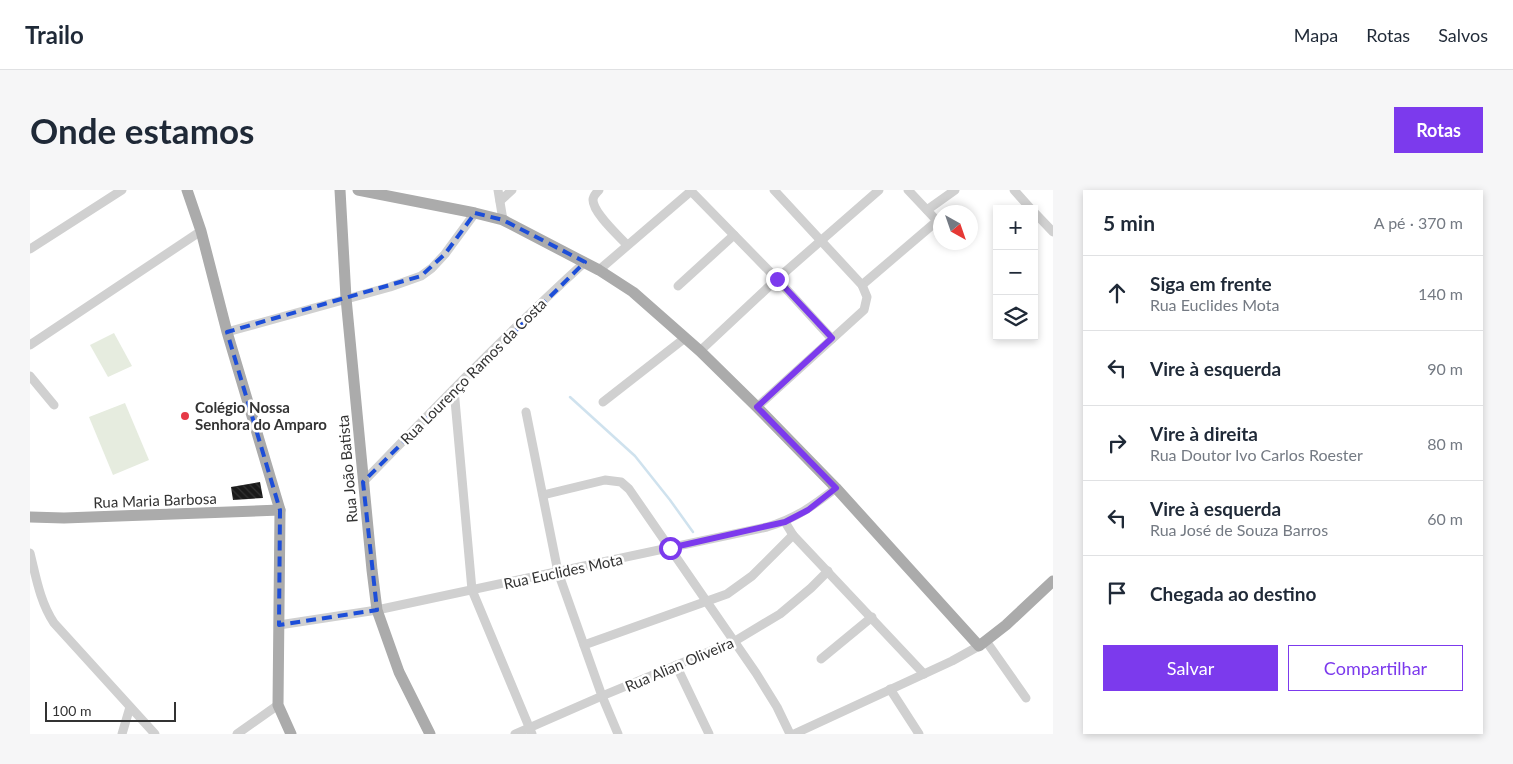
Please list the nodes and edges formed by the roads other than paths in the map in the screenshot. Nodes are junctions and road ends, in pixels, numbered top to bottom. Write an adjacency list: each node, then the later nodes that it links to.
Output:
1 (122, 190): 27 (street)
2 (187, 190): 22 (main road)
3 (340, 190): 33 (main road, Rua João Batista)
4 (358, 190): 17 (main road)
5 (498, 190): 14 (street)
6 (512, 190): 14 (street)
7 (599, 190): 26 (street)
8 (690, 190): 24 (street); 26 (street)
9 (880, 190): 25 (street)
10 (908, 190): 16 (street)
11 (954, 190): 16 (street)
12 (1014, 190): 15 (street)
13 (779, 192): 25 (street)
14 (500, 201): 20 (street)
15 (1027, 205)
16 (927, 210): 18 (street)
17 (475, 213): 20 (main road); 33 (street)
18 (933, 216)
19 (1038, 216): 23 (street)
20 (503, 220): 28 (main road)
21 (933, 228): 31 (street)
22 (201, 231): 34 (main road); 37 (street)
23 (1053, 232)
24 (734, 235): 30 (street); 32 (street)
25 (821, 240): 30 (street); 31 (street)
26 (627, 245): 29 (street)
27 (30, 249)
28 (585, 262): 29 (main road); 40 (street, Rua Lourenço Ramos da Costa)
29 (599, 270): 35 (main road)
30 (777, 279): 36 (street); 38 (street)
31 (862, 285): 36 (street)
32 (678, 286)
33 (346, 298): 34 (street); 45 (main road, Rua João Batista)
34 (227, 332): 48 (main road)
35 (686, 338): 38 (main road); 41 (street)
36 (832, 338): 43 (street)
37 (30, 345)
38 (700, 351): 43 (main road)
39 (30, 376): 42 (street)
40 (454, 389): 45 (street, Rua Lourenço Ramos da Costa); 57 (street)
41 (603, 402)
42 (54, 405)
43 (757, 407): 46 (main road)
44 (526, 412): 47 (street)
45 (363, 482): 59 (main road, Rua João Batista)
46 (836, 488): 50 (street, Rua Euclides Mota); 63 (main road)
47 (543, 495): 52 (street); 55 (street)
48 (280, 510): 49 (main road, Rua Maria Barbosa); 61 (main road)
49 (30, 517)
50 (785, 522): 51 (street); 52 (street, Rua Euclides Mota)
51 (794, 535): 54 (street); 58 (street)
52 (670, 548): 55 (street, Rua Euclides Mota); 58 (street)
53 (30, 553): 72 (street)
54 (828, 571): 60 (street); 62 (street, Rua Alian Oliveira)
55 (558, 572): 57 (street, Rua Euclides Mota); 64 (street)
56 (1053, 581): 63 (main road)
57 (472, 590): 59 (street, Rua Euclides Mota); 73 (street)
58 (707, 602): 62 (street); 64 (street)
59 (377, 610): 61 (street, Rua Euclides Mota); 78 (main road, Rua João Batista)
60 (872, 617): 65 (street); 67 (street)
61 (279, 625): 71 (main road)
62 (735, 641): 66 (street, Rua Alian Oliveira); 82 (street)
63 (982, 644): 67 (street); 70 (street)
64 (584, 645): 69 (street)
65 (821, 660)
66 (676, 665): 69 (street, Rua Alian Oliveira); 81 (street)
67 (924, 674): 68 (street)
68 (890, 689): 83 (street); 84 (street)
69 (602, 696): 73 (street, Rua Alian Oliveira); 80 (street)
70 (1026, 698)
71 (278, 705): 76 (street); 77 (main road)
72 (130, 707): 74 (street); 75 (street)
73 (531, 731): 79 (street, Rua Alian Oliveira)
74 (122, 734)
75 (155, 734)
76 (237, 734)
77 (291, 734)
78 (430, 734)
79 (515, 734)
80 (618, 734)
81 (709, 734)
82 (790, 734)
83 (794, 734)
84 (919, 734)

